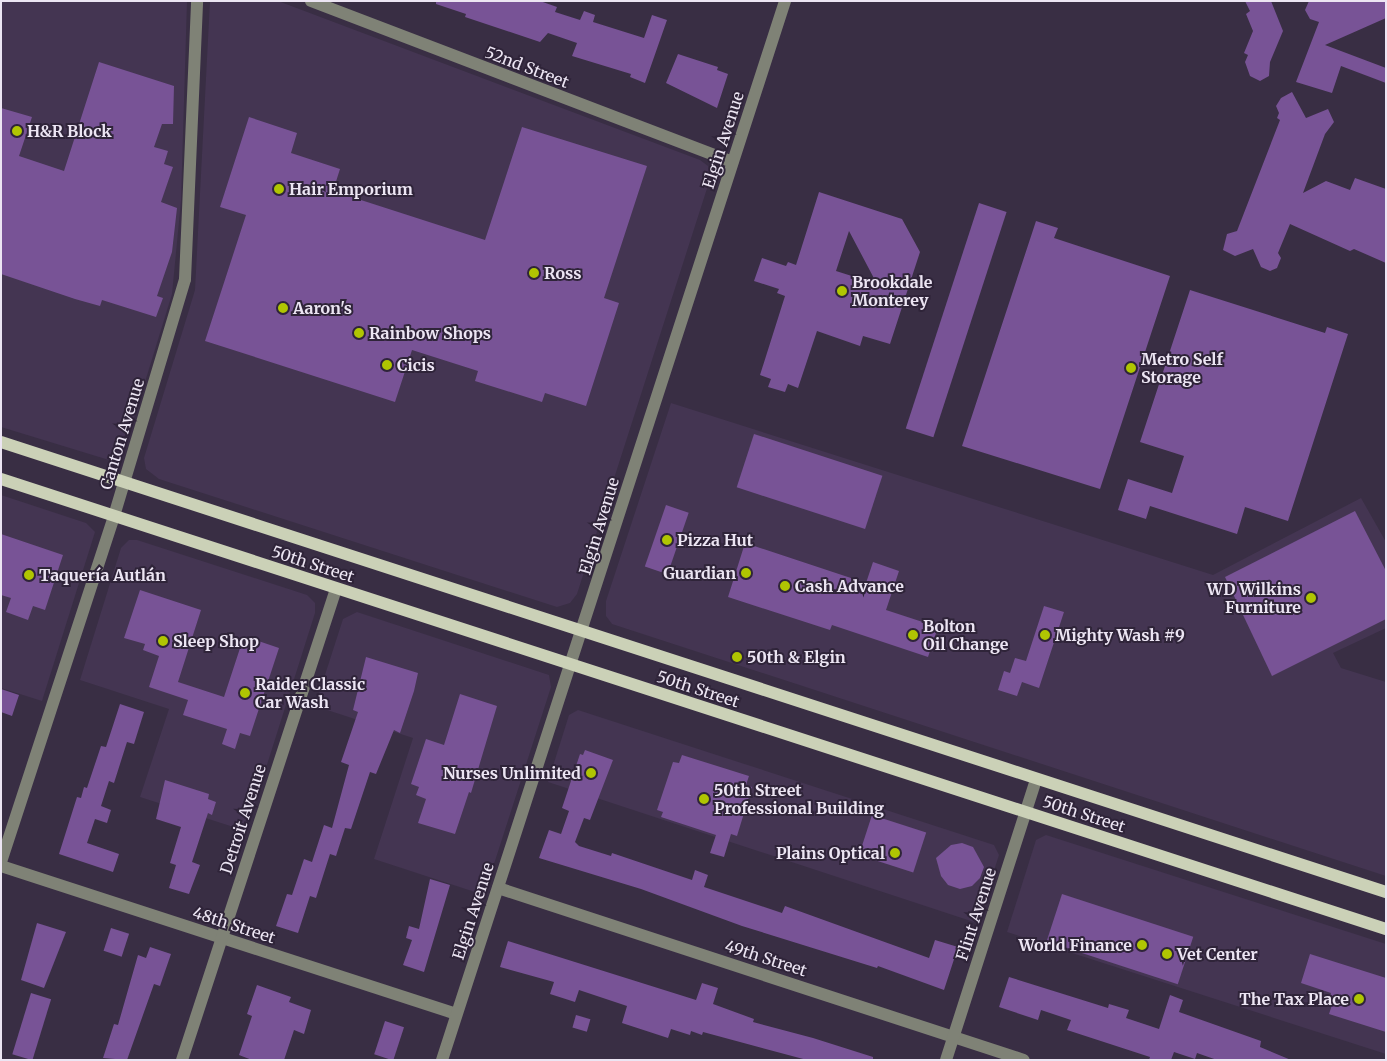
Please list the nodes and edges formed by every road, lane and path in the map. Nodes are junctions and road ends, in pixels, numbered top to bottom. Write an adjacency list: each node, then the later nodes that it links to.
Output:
1 (197, 1): 7 (street, Canton Avenue)
2 (311, 1): 4 (street, 52nd Street)
3 (785, 1): 4 (street, Elgin Avenue)
4 (732, 162): 10 (street, Elgin Avenue)
5 (1, 442): 7 (main road, 50th Street)
6 (1, 479): 8 (main road, 50th Street)
7 (124, 483): 8 (street, Canton Avenue); 10 (main road, 50th Street)
8 (114, 516): 9 (main road, 50th Street); 14 (street, Canton Avenue)
9 (336, 589): 11 (main road, 50th Street); 19 (street, Detroit Avenue)
10 (582, 632): 11 (street, Elgin Avenue); 12 (main road, 50th Street)
11 (571, 666): 13 (main road, 50th Street); 16 (street, Elgin Avenue)
12 (1036, 779): 13 (street, Flint Avenue); 17 (main road, 50th Street)
13 (1026, 812): 18 (main road, 50th Street); 21 (street, Flint Avenue)
14 (1, 862)
15 (1, 866): 19 (street, 48th Street)
16 (498, 888): 20 (street, Elgin Avenue); 21 (street, 49th Street)
17 (1386, 892)
18 (1386, 929)
19 (221, 938): 20 (street, 48th Street); 22 (street, Detroit Avenue)
20 (456, 1014): 23 (street, Elgin Avenue)
21 (953, 1037): 24 (street, Flint Avenue); 25 (street, 49th Street)
22 (182, 1060)
23 (442, 1060)
24 (946, 1060)
25 (1024, 1060)

